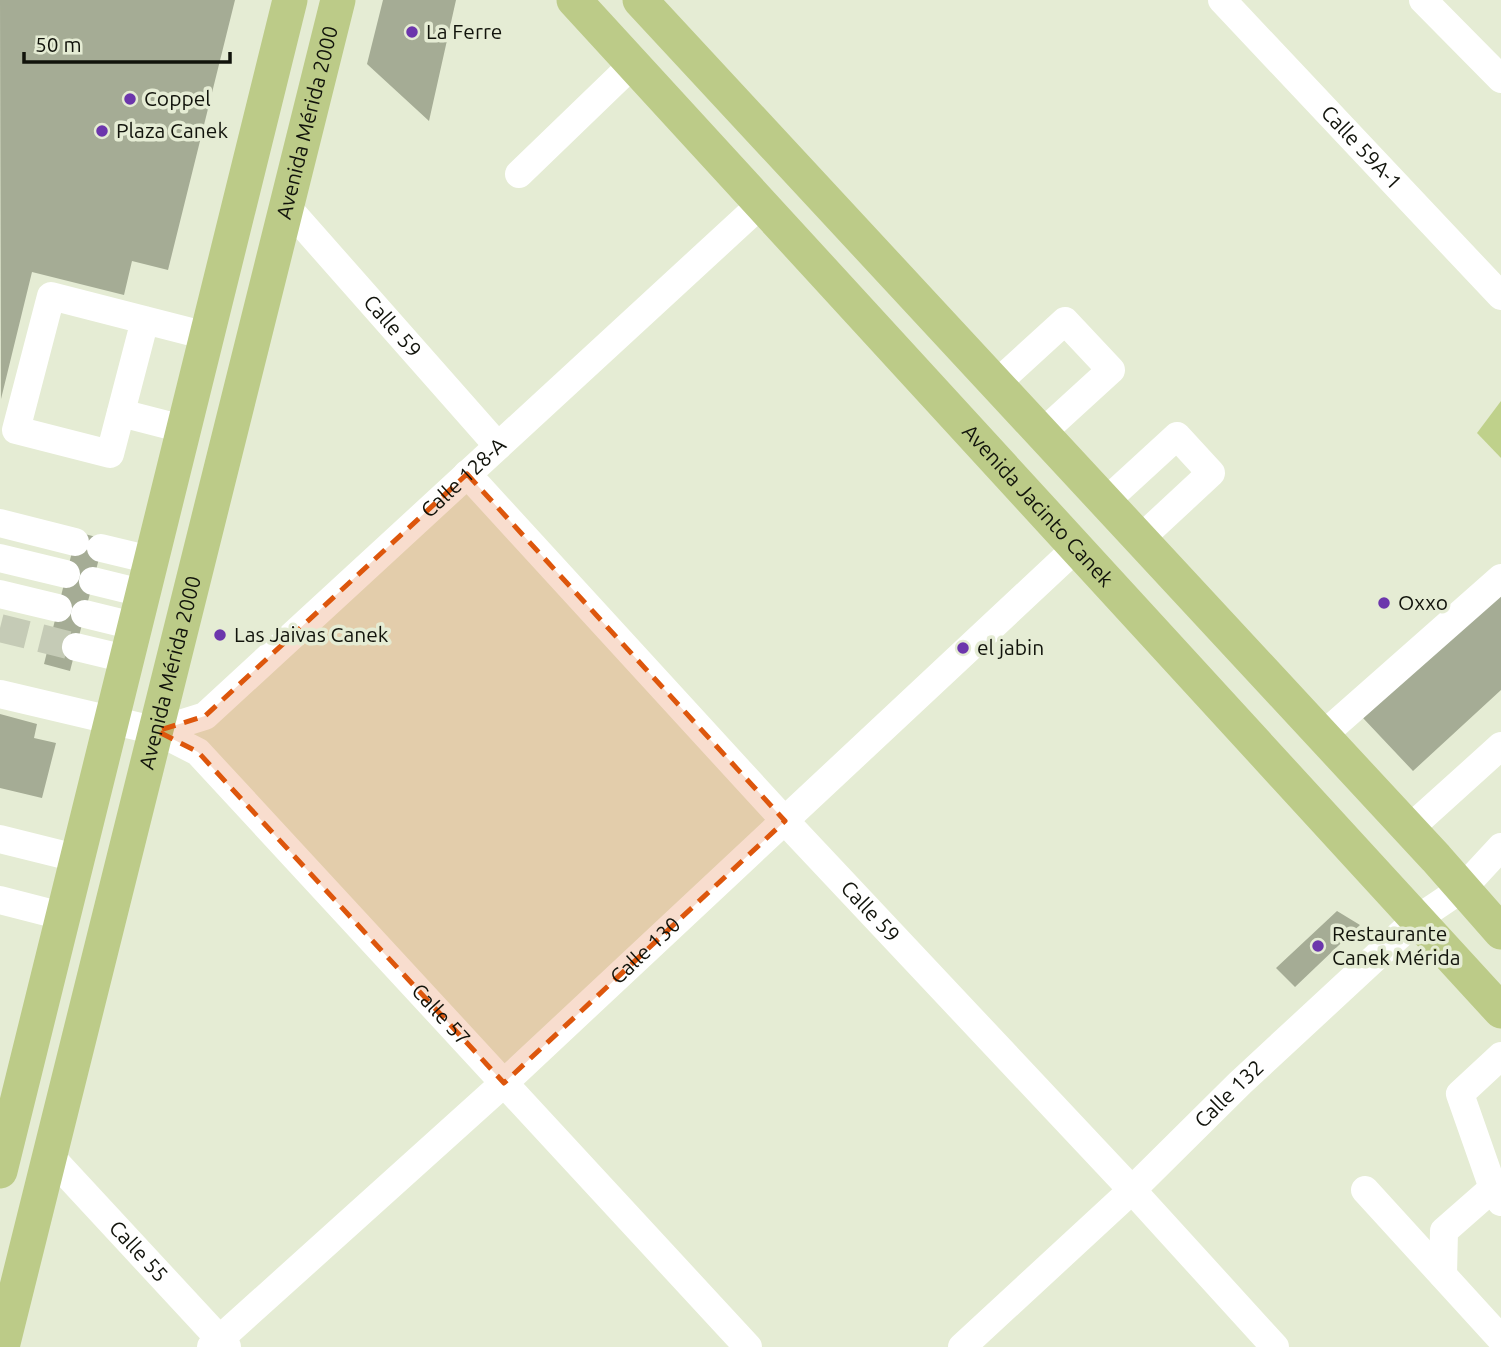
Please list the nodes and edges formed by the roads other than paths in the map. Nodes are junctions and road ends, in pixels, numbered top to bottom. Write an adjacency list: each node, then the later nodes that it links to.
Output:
1 (290, 0): 14 (main road)
2 (338, 0): 11 (main road, Avenida Mérida 2000)
3 (574, 0): 7 (main road, Avenida Jacinto Canek)
4 (640, 0): 15 (main road)
5 (1423, 0): 8 (street)
6 (1224, 1): 12 (street, Calle 59A-1)
7 (633, 64): 9 (street); 10 (main road, Avenida Jacinto Canek)
8 (1501, 79)
9 (519, 174)
10 (761, 204): 19 (street, Calle 128-A); 24 (main road, Avenida Jacinto Canek)
11 (287, 207): 19 (street, Calle 59); 35 (main road, Avenida Mérida 2000)
12 (1501, 296)
13 (145, 320): 14 (street); 16 (street); 16 (street)
14 (206, 336): 17 (main road)
15 (996, 384): 18 (main road); 18 (street)
16 (121, 414): 17 (street)
17 (183, 429): 26 (main road)
18 (1042, 433): 21 (main road)
19 (498, 446): 20 (street, Calle 128-A)
20 (467, 474): 35 (street, Calle 128-A); 39 (street, Calle 59)
21 (1105, 502): 23 (main road); 23 (street)
22 (0, 523): 26 (street)
23 (1140, 539): 33 (main road)
24 (1076, 548): 37 (main road, Avenida Jacinto Canek); 39 (street, Calle 130)
25 (0, 558): 29 (street)
26 (151, 560): 29 (main road)
27 (1501, 578): 36 (street)
28 (0, 594): 29 (street)
29 (138, 610): 31 (main road)
30 (76, 647): 31 (street)
31 (126, 659): 34 (main road)
32 (0, 694): 34 (street, Calle 57)
33 (1290, 701): 36 (main road); 37 (main road)
34 (110, 722): 35 (street, Calle 57); 43 (main road)
35 (157, 731): 51 (street, Calle 57); 52 (main road, Avenida Mérida 2000)
36 (1322, 736): 40 (main road)
37 (1251, 738): 47 (main road, Avenida Jacinto Canek)
38 (1501, 746): 40 (street)
39 (785, 821): 51 (street, Calle 130); 54 (street, Calle 59)
40 (1409, 829): 44 (main road)
41 (0, 839): 43 (street)
42 (1501, 847): 44 (street, Calle 132)
43 (76, 858): 46 (main road)
44 (1464, 888): 47 (street, Calle 132); 48 (main road)
45 (0, 900): 46 (street)
46 (62, 916): 53 (main road)
47 (1416, 919): 49 (main road, Avenida Jacinto Canek); 54 (street, Calle 132)
48 (1501, 932)
49 (1501, 1011)
50 (1501, 1056): 56 (street)
51 (504, 1083): 59 (street, Calle 130); 61 (street, Calle 57)
52 (50, 1156): 59 (street, Calle 55); 60 (main road, Avenida Mérida 2000)
53 (0, 1171)
54 (1132, 1190): 62 (street, Calle 132); 63 (street, Calle 59)
55 (1365, 1190): 57 (street)
56 (1497, 1195): 57 (street)
57 (1443, 1275): 58 (street)
58 (1501, 1339)
59 (219, 1344)
60 (2, 1347)
61 (748, 1347)
62 (962, 1347)
63 (1275, 1347)

